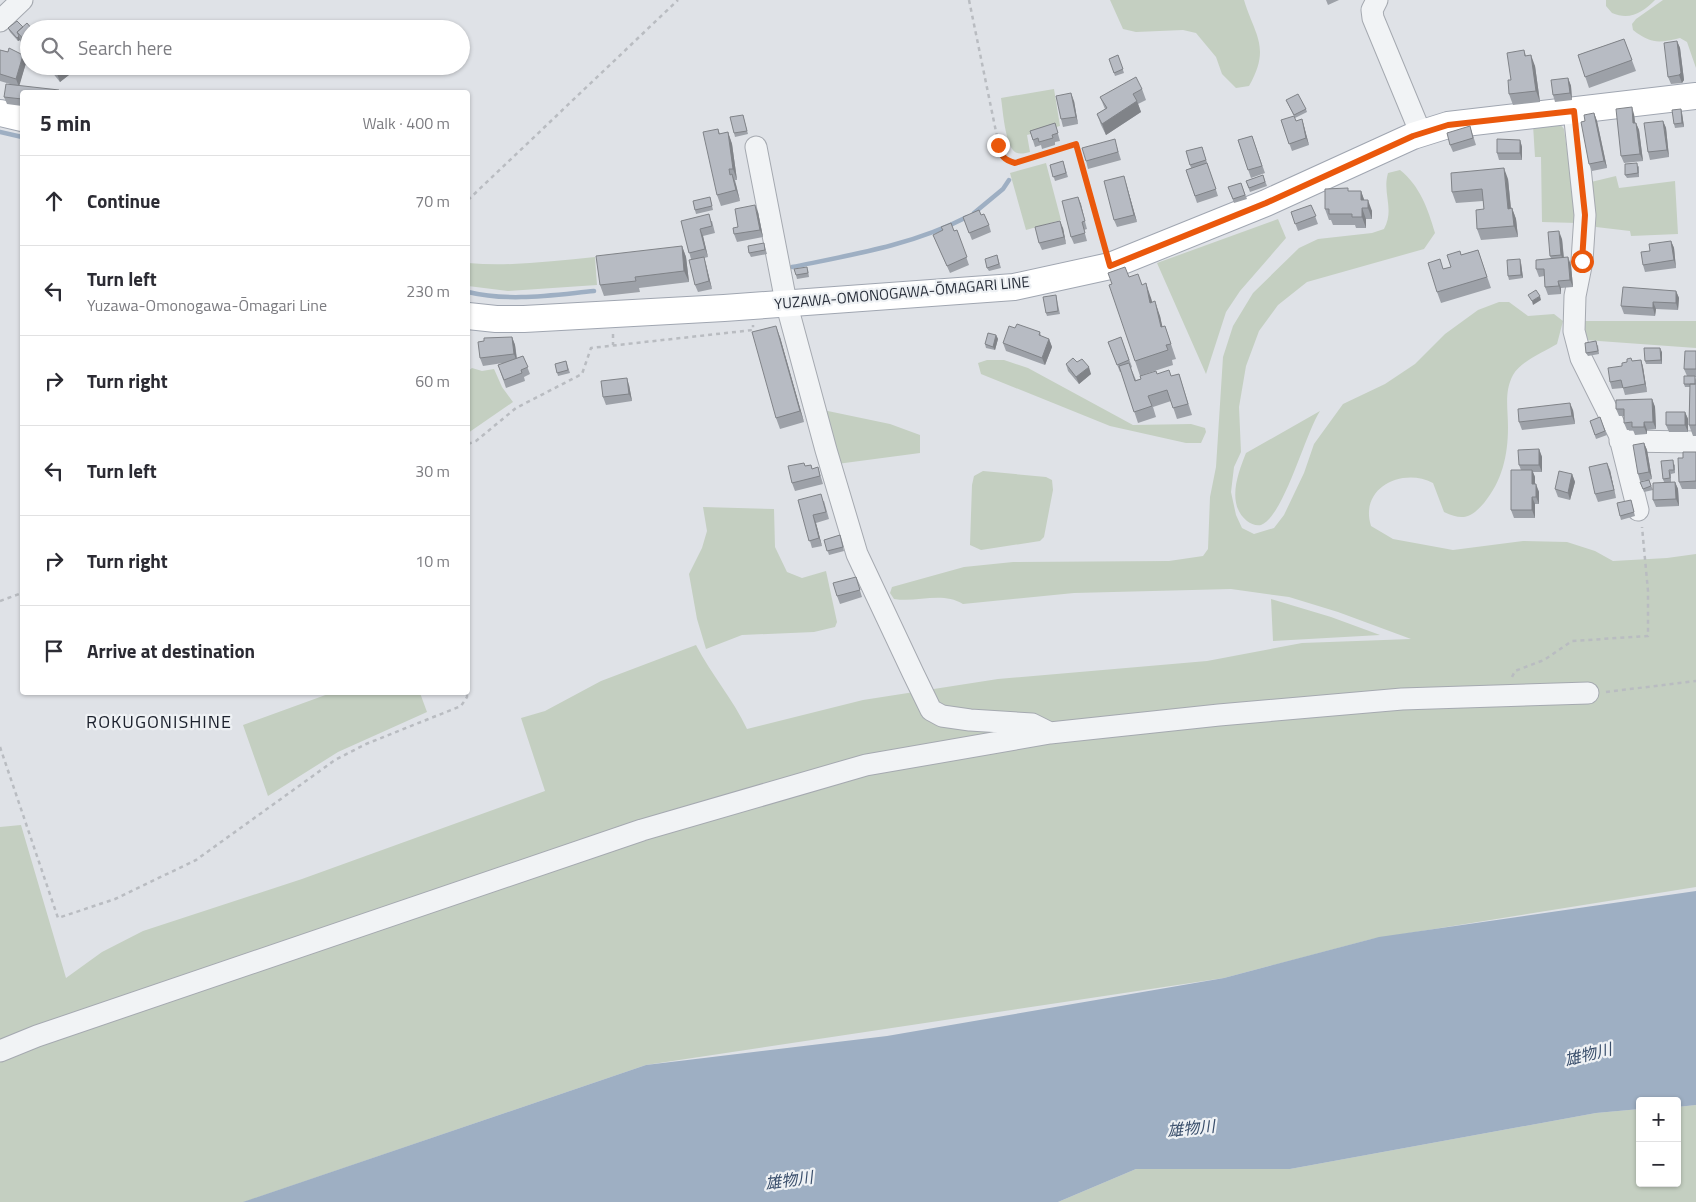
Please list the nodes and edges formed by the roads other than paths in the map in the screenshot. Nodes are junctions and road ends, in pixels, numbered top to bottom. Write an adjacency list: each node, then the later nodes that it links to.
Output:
1 (22, 0): 3 (street)
2 (1377, 0): 8 (street)
3 (0, 21)
4 (1696, 96): 5 (main road, YUZAWA-OMONOGAWA-ŌMAGARI LINE)
5 (1574, 111): 8 (main road, YUZAWA-OMONOGAWA-ŌMAGARI LINE); 12 (street)
6 (0, 113): 7 (main road)
7 (20, 118)
8 (1421, 134): 10 (main road, YUZAWA-OMONOGAWA-ŌMAGARI LINE)
9 (756, 148): 10 (street)
10 (786, 302): 11 (main road, YUZAWA-OMONOGAWA-ŌMAGARI LINE); 16 (street)
11 (470, 316)
12 (1620, 441): 13 (street); 14 (street)
13 (1696, 442)
14 (1638, 510)
15 (1588, 692): 16 (street)
16 (1050, 733): 17 (street)
17 (0, 1051)

